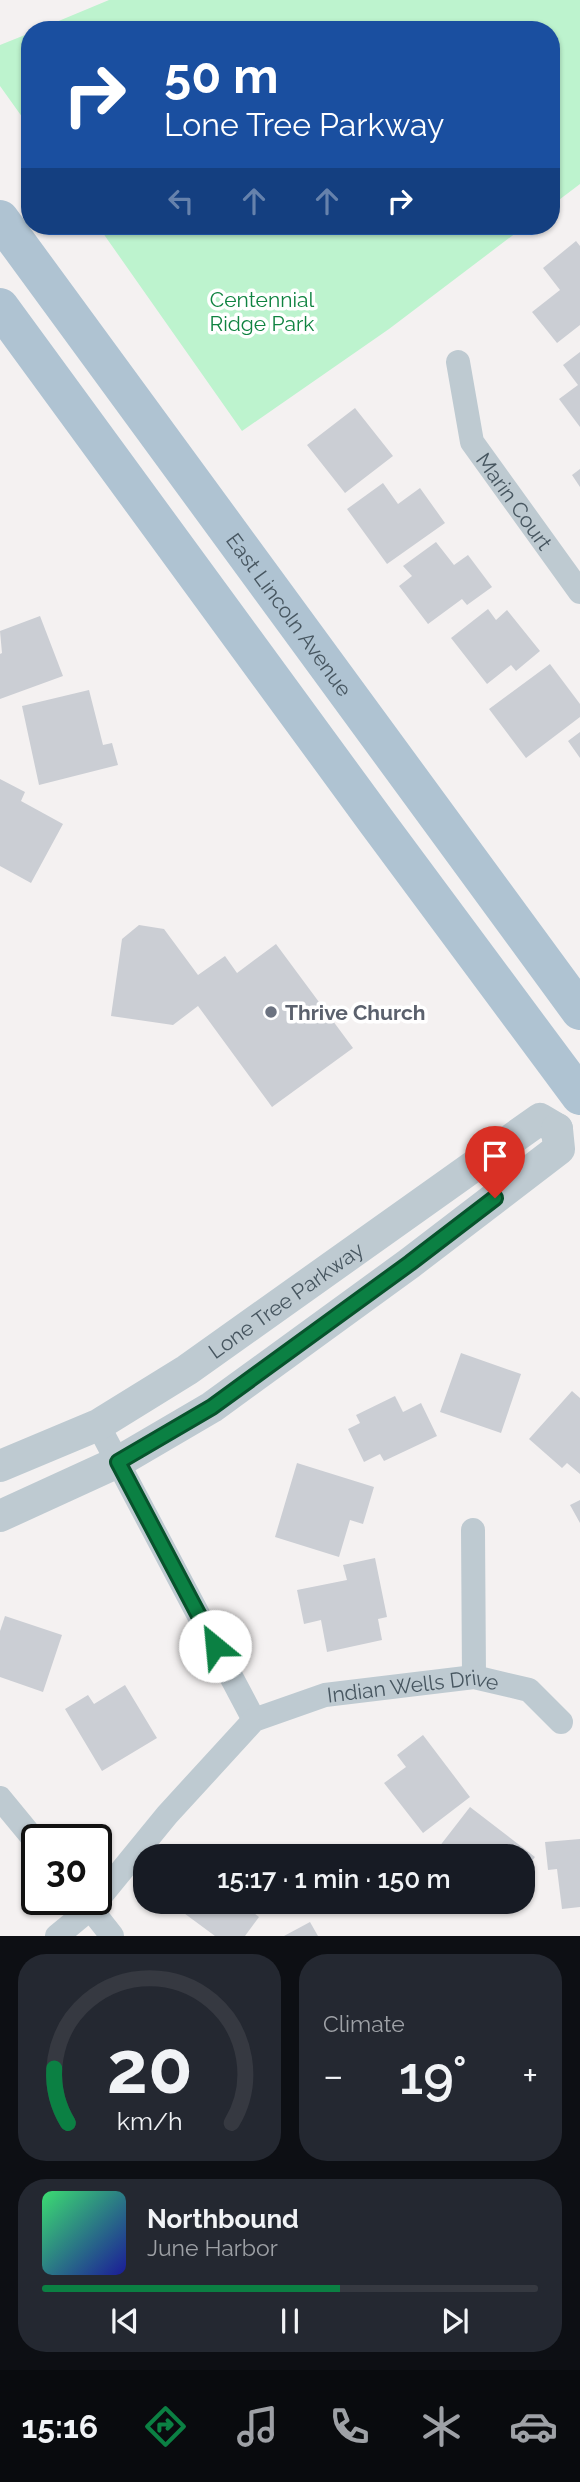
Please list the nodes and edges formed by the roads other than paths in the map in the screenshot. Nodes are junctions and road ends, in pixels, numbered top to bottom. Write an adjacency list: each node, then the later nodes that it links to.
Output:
1 (0, 219): 5 (main road, East Lincoln Avenue)
2 (0, 307): 6 (main road)
3 (458, 362): 4 (street, Marin Court)
4 (580, 592)
5 (580, 1011)
6 (580, 1096)
7 (568, 1120): 8 (street, Lone Tree Parkway); 9 (street, Lone Tree Parkway)
8 (98, 1425): 9 (street); 10 (street, Lone Tree Parkway)
9 (118, 1462): 11 (street, Lone Tree Parkway); 14 (street)
10 (0, 1466)
11 (0, 1516)
12 (473, 1530): 13 (street)
13 (474, 1676): 14 (street, Indian Wells Drive); 15 (street, Indian Wells Drive)
14 (254, 1720): 18 (street, Indian Wells Drive)
15 (561, 1722)
16 (0, 1798): 17 (street)
17 (21, 1824)
18 (112, 1876)
19 (77, 1915): 21 (street, Indian Wells Drive)
20 (96, 1915): 22 (street)
21 (57, 1936)
22 (112, 1936)

